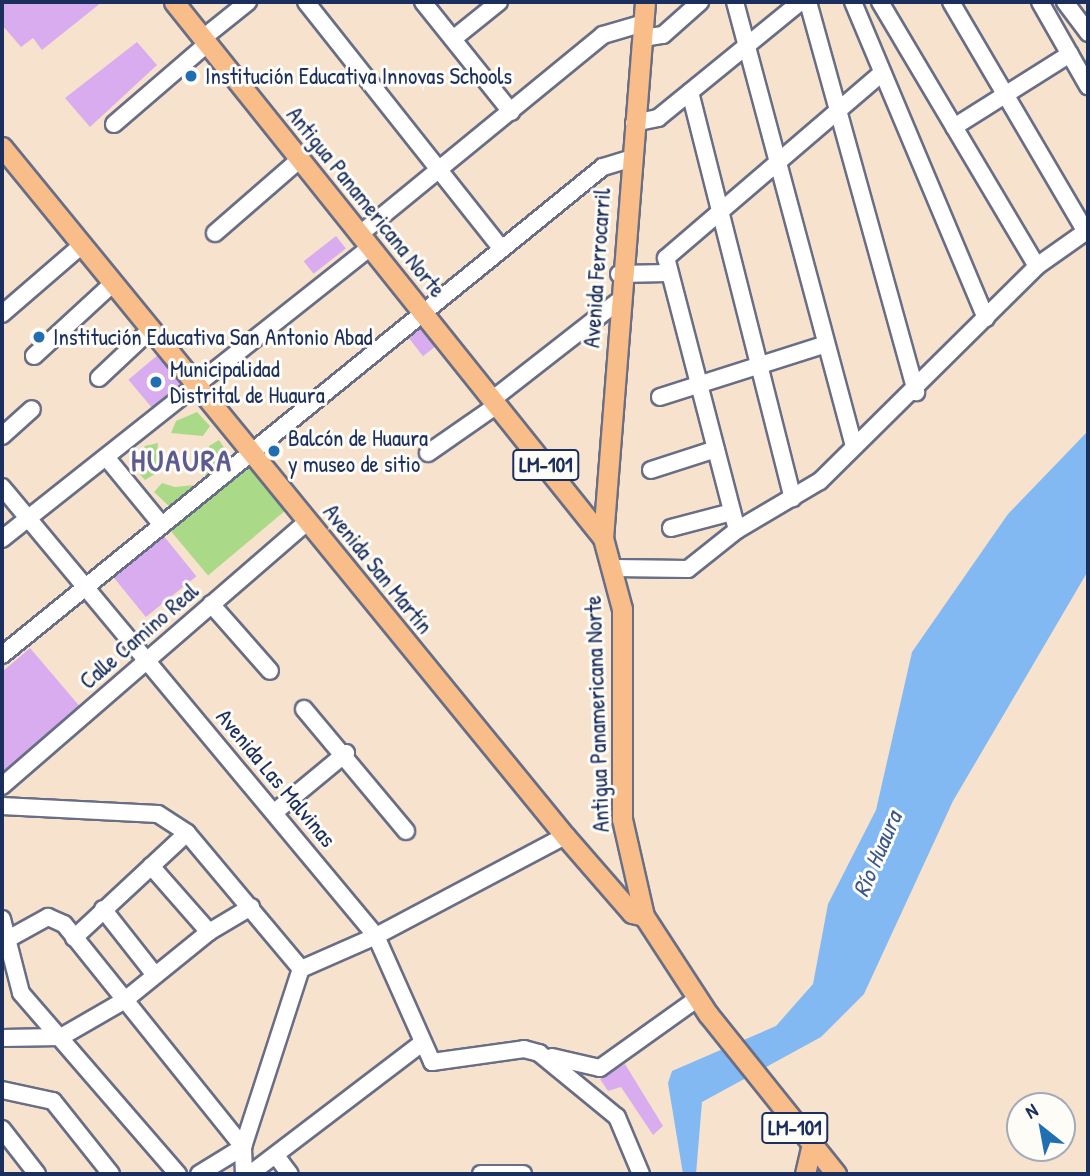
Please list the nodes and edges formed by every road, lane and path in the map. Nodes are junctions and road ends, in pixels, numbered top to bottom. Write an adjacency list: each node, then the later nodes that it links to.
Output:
1 (174, 2): 19 (main road, Antigua Panamericana Norte / LM-101)
2 (248, 2): 19 (street)
3 (306, 2): 35 (street)
4 (423, 2): 18 (street)
5 (499, 2): 18 (street)
6 (645, 2): 16 (main road, Avenida Ferrocarril)
7 (700, 2): 16 (street)
8 (735, 2): 20 (street)
9 (800, 2): 20 (street)
10 (808, 2): 26 (street)
11 (880, 2): 30 (street)
12 (951, 2): 25 (street)
13 (1042, 2): 21 (street)
14 (1065, 2): 17 (street)
15 (856, 3): 22 (street)
16 (643, 31): 27 (street); 28 (main road, Avenida Ferrocarril)
17 (1088, 33)
18 (453, 39): 27 (street)
19 (205, 41): 29 (street); 32 (main road, Antigua Panamericana Norte / LM-101)
20 (749, 44): 24 (street); 34 (street)
21 (1070, 54): 23 (street); 25 (street)
22 (881, 74): 26 (street); 49 (street)
23 (1088, 86)
24 (690, 92): 28 (street); 36 (street)
25 (1007, 93): 30 (street); 37 (street)
26 (840, 110): 34 (street); 57 (street)
27 (511, 112): 35 (street)
28 (634, 123): 33 (main road, Avenida Ferrocarril)
29 (114, 124)
30 (954, 127): 42 (street)
31 (2, 147): 40 (main road, Avenida San Martín / LM-101)
32 (300, 159): 38 (street); 39 (main road, Antigua Panamericana Norte / LM-101)
33 (630, 159): 41 (street); 44 (main road, Avenida Ferrocarril)
34 (779, 161): 36 (street); 51 (street)
35 (439, 170): 39 (street); 41 (street)
36 (721, 209): 43 (street); 53 (street)
37 (1087, 231): 42 (street)
38 (215, 233)
39 (366, 240): 47 (main road, Antigua Panamericana Norte / LM-101); 56 (street)
40 (82, 245): 45 (main road, Avenida San Martín / LM-101); 48 (street)
41 (502, 249): 47 (street)
42 (1037, 266): 49 (street)
43 (668, 273): 44 (street); 55 (street)
44 (619, 274): 46 (main road, Avenida Ferrocarril)
45 (113, 283): 50 (main road, Avenida San Martín / LM-101); 52 (street)
46 (617, 302): 59 (street); 76 (main road, Avenida Ferrocarril)
47 (424, 312): 59 (main road, Antigua Panamericana Norte / LM-101); 64 (street)
48 (2, 314)
49 (986, 318): 57 (street)
50 (151, 329): 54 (street); 56 (main road, Avenida San Martín / LM-101)
51 (823, 345): 53 (street); 62 (street)
52 (33, 356)
53 (760, 366): 55 (street); 69 (street)
54 (99, 378)
55 (699, 384): 58 (street); 63 (street)
56 (197, 386): 64 (main road, Avenida San Martín / LM-101); 66 (street)
57 (916, 392): 62 (street)
58 (660, 397)
59 (495, 402): 65 (street); 76 (main road, Antigua Panamericana Norte / LM-101)
60 (32, 408): 61 (street)
61 (2, 436)
62 (854, 446): 69 (street)
63 (716, 449): 67 (street); 70 (street)
64 (250, 451): 72 (main road, Avenida San Martín / LM-101); 73 (street)
65 (428, 453)
66 (106, 457): 71 (street); 73 (street)
67 (651, 470)
68 (2, 487): 71 (street, Avenida Las Malvinas)
69 (793, 498): 75 (street)
70 (732, 512): 74 (street); 75 (street)
71 (28, 519): 77 (street); 79 (street, Avenida Las Malvinas)
72 (308, 522): 80 (street, Calle Camino Real); 91 (main road, Avenida San Martín / LM-101)
73 (161, 524): 79 (street)
74 (671, 527)
75 (737, 530): 78 (street)
76 (603, 538): 78 (main road, Antigua Panamericana Norte / LM-101)
77 (2, 539)
78 (614, 568): 95 (main road, Antigua Panamericana Norte / LM-101)
79 (85, 586): 81 (street); 82 (street, Avenida Las Malvinas)
80 (211, 604): 82 (street, Calle Camino Real); 83 (street)
81 (2, 655)
82 (147, 659): 86 (street, Calle Camino Real); 88 (street, Avenida Las Malvinas)
83 (270, 671)
84 (304, 709): 85 (street)
85 (346, 753): 88 (street); 89 (street)
86 (2, 786)
87 (2, 806): 90 (street)
88 (276, 811): 98 (street, Avenida Las Malvinas)
89 (406, 831)
90 (187, 833): 92 (street); 93 (street)
91 (565, 836): 95 (main road, Avenida San Martín / LM-101); 98 (street)
92 (151, 866): 94 (street); 97 (street)
93 (251, 907): 97 (street); 101 (street)
94 (103, 909): 99 (street); 102 (street)
95 (644, 916): 104 (main road, Antigua Panamericana Norte / LM-101)
96 (2, 919): 100 (street)
97 (209, 932): 102 (street)
98 (376, 936): 101 (street); 107 (street, Avenida Las Malvinas)
99 (74, 938): 100 (street); 103 (street)
100 (8, 939): 105 (street)
101 (301, 969): 111 (street)
102 (155, 975): 103 (street)
103 (125, 1000): 105 (street); 111 (street)
104 (703, 1006): 108 (street); 112 (main road, Antigua Panamericana Norte / LM-101)
105 (61, 1037): 106 (street); 116 (street)
106 (2, 1038)
107 (422, 1043): 108 (street); 113 (street)
108 (539, 1053): 123 (street)
109 (2, 1090): 115 (street)
110 (2, 1129): 114 (street)
111 (243, 1147): 117 (street); 118 (street)
112 (811, 1148): 124 (main road); 125 (main road, Antigua Panamericana Norte / LM-101)
113 (277, 1157): 119 (street); 120 (street)
114 (37, 1174)
115 (111, 1174)
116 (178, 1174)
117 (199, 1174)
118 (244, 1174)
119 (250, 1174)
120 (290, 1174)
121 (481, 1174): 122 (street)
122 (523, 1174)
123 (641, 1174)
124 (805, 1174)
125 (836, 1174)

